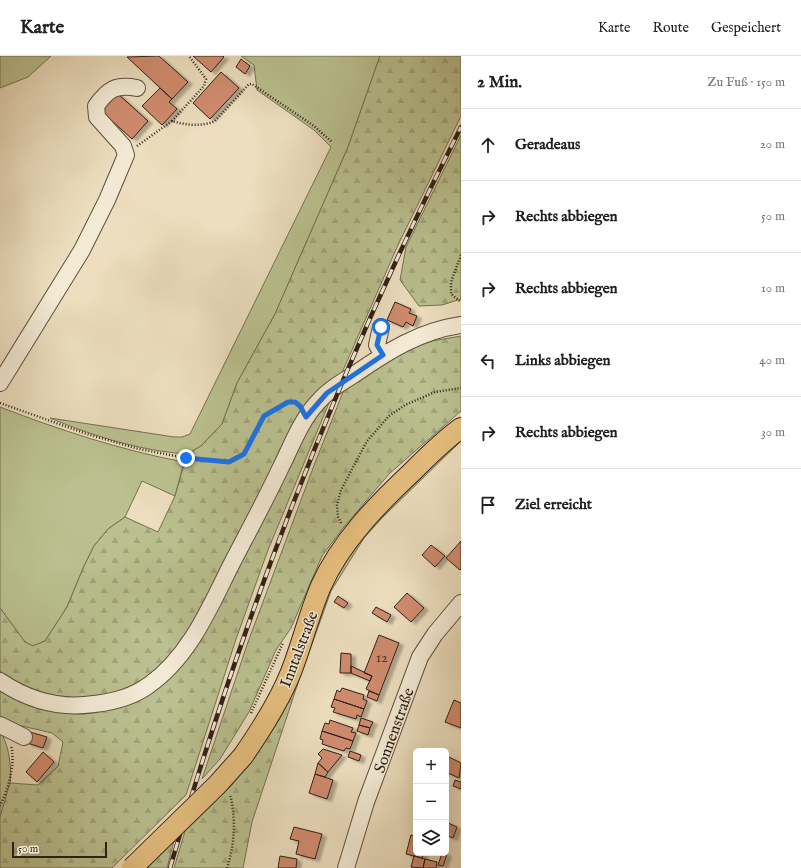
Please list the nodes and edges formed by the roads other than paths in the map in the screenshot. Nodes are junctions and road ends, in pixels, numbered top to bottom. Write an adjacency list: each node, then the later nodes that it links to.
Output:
1 (137, 88): 5 (street)
2 (461, 325): 4 (street)
3 (381, 327): 4 (street)
4 (383, 355): 8 (street)
5 (0, 383)
6 (461, 428): 11 (main road, Inntalstraße, bridge)
7 (461, 603): 12 (street, Sonnenstraße)
8 (0, 682)
9 (3, 727): 10 (street)
10 (24, 736)
11 (132, 868)
12 (346, 868)

